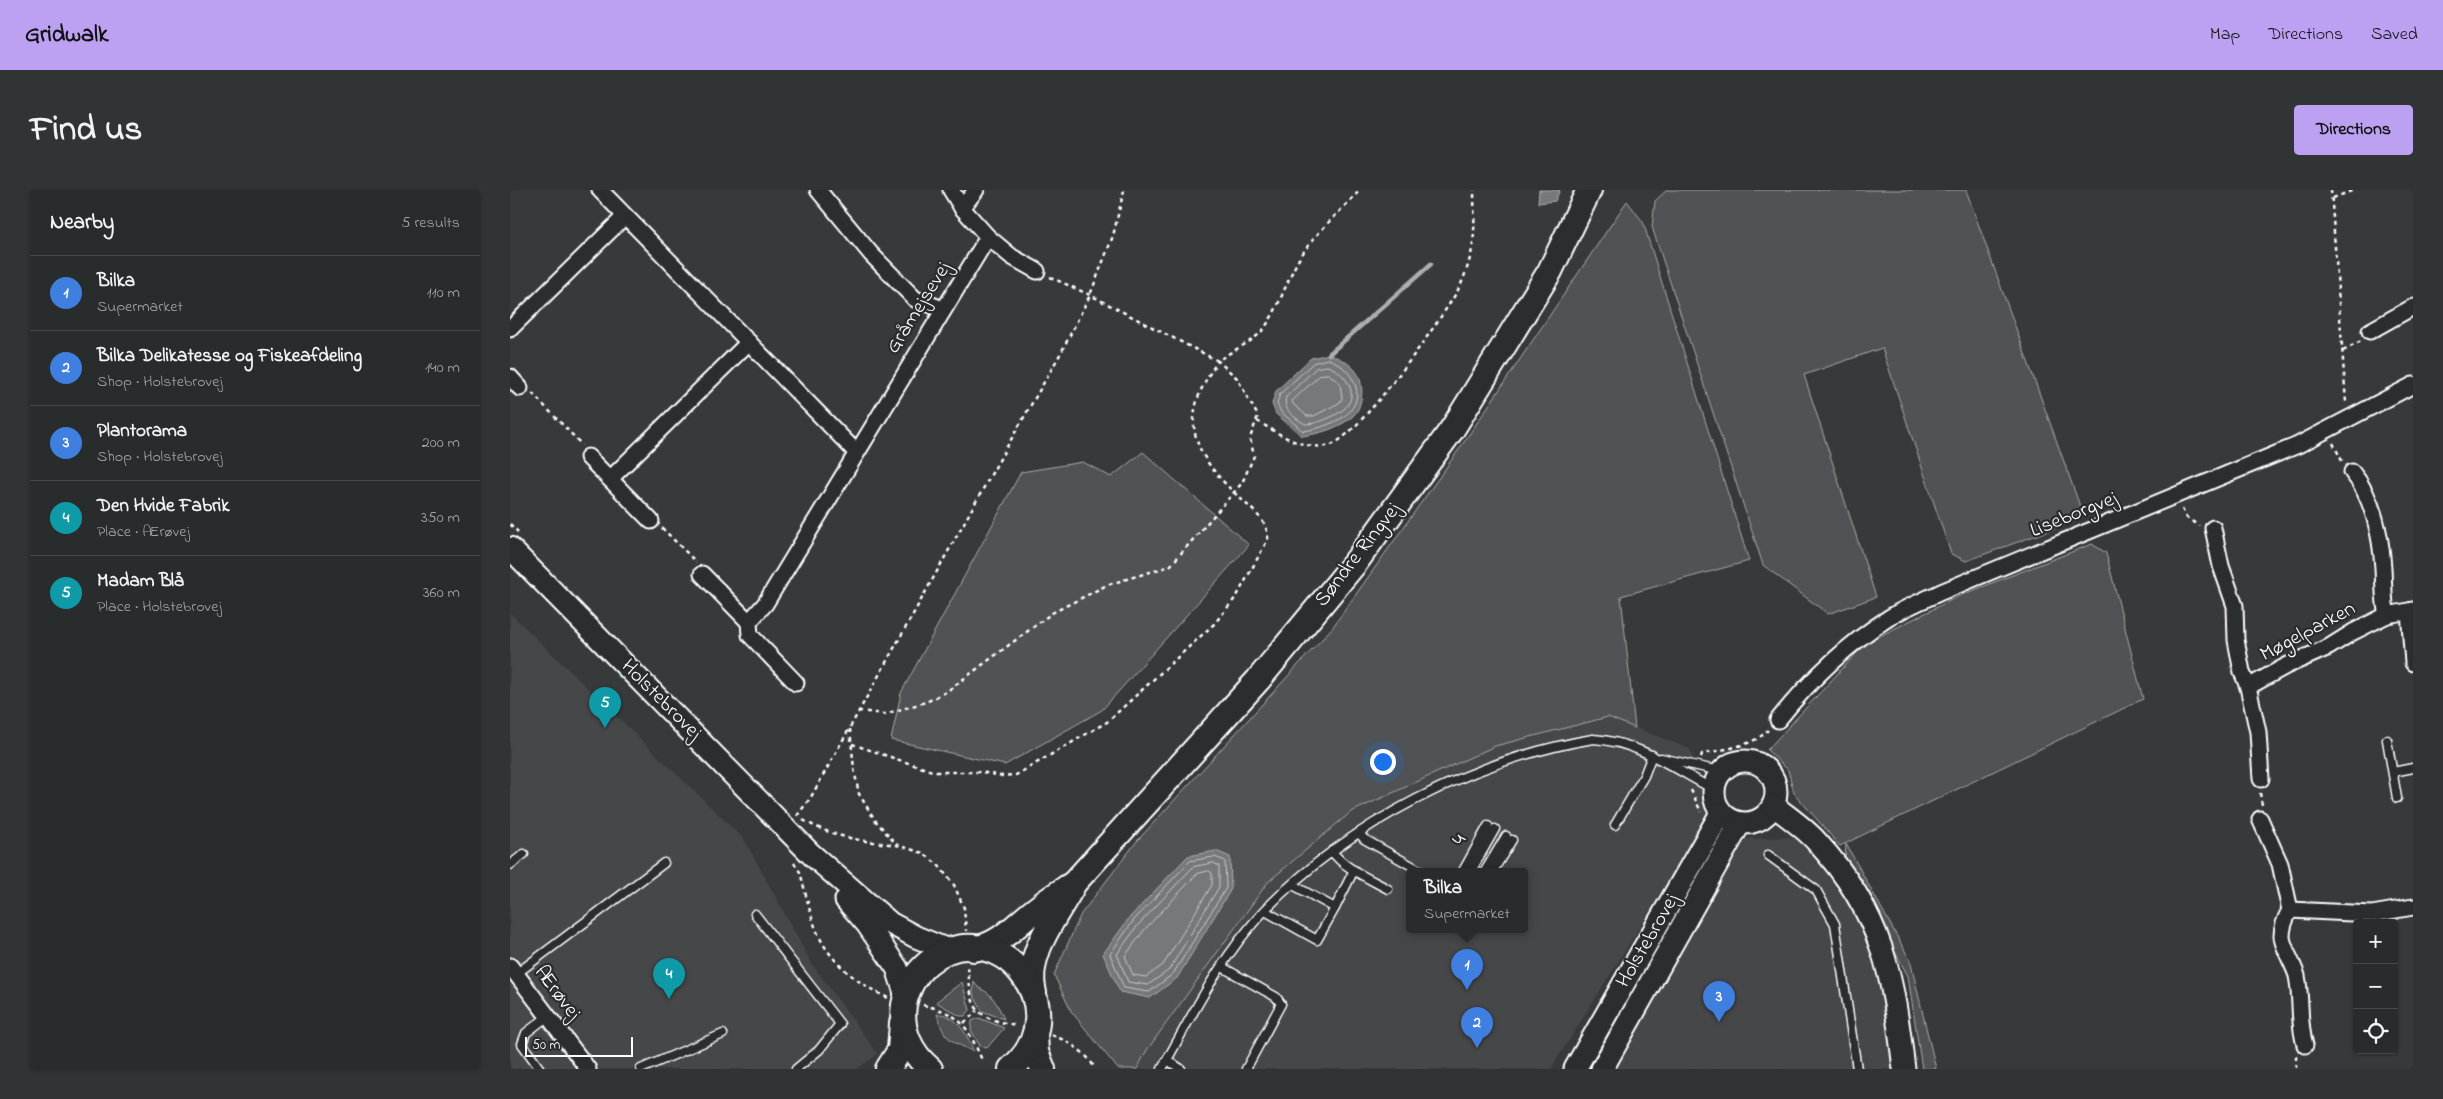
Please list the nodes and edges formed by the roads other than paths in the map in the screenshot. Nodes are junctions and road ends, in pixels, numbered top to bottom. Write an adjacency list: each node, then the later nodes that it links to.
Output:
1 (600, 190): 7 (street)
2 (818, 190): 11 (street)
3 (951, 190): 6 (street)
4 (976, 190): 6 (street)
5 (1590, 190): 56 (main road, Søndre Ringvej)
6 (962, 208): 8 (street)
7 (625, 216): 12 (street); 14 (street)
8 (988, 237): 9 (street); 11 (street, Gråmejsevej)
9 (1037, 271)
10 (2413, 307): 13 (street)
11 (942, 309): 16 (street, Gråmejsevej)
12 (510, 329)
13 (2370, 331)
14 (749, 342): 16 (street); 19 (street)
15 (2413, 386): 30 (street, Liseborgvej)
16 (856, 452): 26 (street, Gråmejsevej)
17 (588, 457): 19 (street)
18 (2352, 472): 25 (street, Møgelparken)
19 (610, 479): 20 (street)
20 (651, 521)
21 (2213, 528): 29 (street, Møgelparken)
22 (517, 543): 47 (street, Holstebrovej)
23 (702, 574): 26 (street)
24 (2411, 610): 25 (street, Møgelparken); 27 (street, Møgelparken)
25 (2387, 614): 29 (street, Møgelparken)
26 (749, 622): 28 (street)
27 (2413, 664)
28 (796, 683)
29 (2248, 687): 35 (street, Møgelparken)
30 (1778, 720)
31 (2387, 740): 34 (lane)
32 (1652, 756): 36 (lane); 36 (lane); 42 (lane); 43 (lane)
33 (2413, 768): 34 (lane)
34 (2393, 772): 37 (lane)
35 (2261, 779)
36 (1717, 780): 38 (street); 39 (street)
37 (2397, 798)
38 (1773, 805): 41 (street); 88 (street)
39 (1721, 813): 41 (street); 74 (street, Holstebrovej)
40 (2260, 819): 62 (street)
41 (1740, 823): 86 (street, Holstebrovej)
42 (1615, 825)
43 (1359, 833): 44 (lane); 50 (lane)
44 (1332, 851): 55 (lane); 57 (lane)
45 (524, 854): 49 (lane)
46 (1768, 855): 87 (lane)
47 (801, 856): 64 (street, Holstebrovej); 68 (street, Holstebrovej)
48 (664, 864): 66 (lane)
49 (510, 865)
50 (1416, 868)
51 (1465, 868): 52 (lane, 4)
52 (1472, 868)
53 (1487, 868): 54 (lane)
54 (1494, 868)
55 (1354, 870): 58 (lane); 60 (lane)
56 (1074, 883): 64 (main road, Søndre Ringvej); 67 (main road, Søndre Ringvej)
57 (1293, 885): 60 (lane); 61 (lane)
58 (1388, 889)
59 (2413, 907): 62 (street)
60 (1334, 908): 61 (lane)
61 (1265, 910): 65 (lane)
62 (2290, 910): 72 (street)
63 (755, 914): 78 (lane)
64 (965, 950): 67 (main road); 68 (main road, Søndre Ringvej)
65 (1222, 967): 73 (lane); 85 (lane)
66 (513, 970): 69 (street, Ærøvej)
67 (1034, 995): 70 (main road, Søndre Ringvej)
68 (905, 1003): 79 (main road); 80 (main road)
69 (548, 1016): 75 (lane); 76 (street, Ærøvej)
70 (1035, 1031): 81 (main road); 82 (main road)
71 (723, 1034): 77 (lane)
72 (2305, 1045)
73 (1167, 1060): 83 (lane); 84 (lane)
74 (1578, 1067)
75 (540, 1069)
76 (588, 1069)
77 (641, 1069)
78 (796, 1069)
79 (888, 1069)
80 (930, 1069)
81 (1011, 1069)
82 (1043, 1069)
83 (1162, 1069)
84 (1181, 1069)
85 (1246, 1069)
86 (1602, 1069)
87 (1857, 1069)
88 (1904, 1069)

